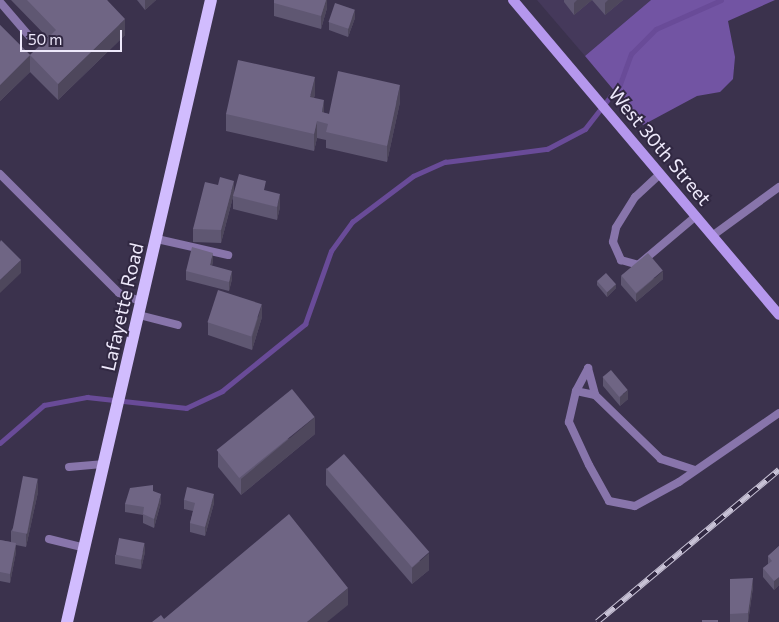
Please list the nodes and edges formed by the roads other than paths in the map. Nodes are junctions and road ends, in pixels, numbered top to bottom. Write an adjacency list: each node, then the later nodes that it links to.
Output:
1 (211, 0): 10 (main road, Lafayette Road)
2 (513, 0): 6 (main road, West 30th Street)
3 (0, 2): 4 (lane)
4 (29, 36)
5 (0, 174): 12 (lane)
6 (660, 174): 8 (main road, West 30th Street); 8 (lane)
7 (779, 187): 9 (lane)
8 (696, 216): 9 (main road, West 30th Street)
9 (712, 236): 14 (main road, West 30th Street)
10 (157, 239): 11 (lane); 12 (main road, Lafayette Road)
11 (228, 255)
12 (142, 302): 13 (main road, Lafayette Road)
13 (139, 315): 15 (lane); 19 (main road, Lafayette Road)
14 (779, 315)
15 (178, 326)
16 (576, 391): 17 (lane); 17 (lane); 23 (lane)
17 (595, 395): 20 (lane)
18 (779, 413): 22 (lane)
19 (105, 464): 21 (lane); 25 (main road, Lafayette Road)
20 (676, 466): 22 (lane); 23 (lane)
21 (69, 467)
22 (695, 470): 23 (lane)
23 (679, 482)
24 (49, 539): 25 (lane)
25 (85, 548): 26 (main road, Lafayette Road)
26 (67, 622)

